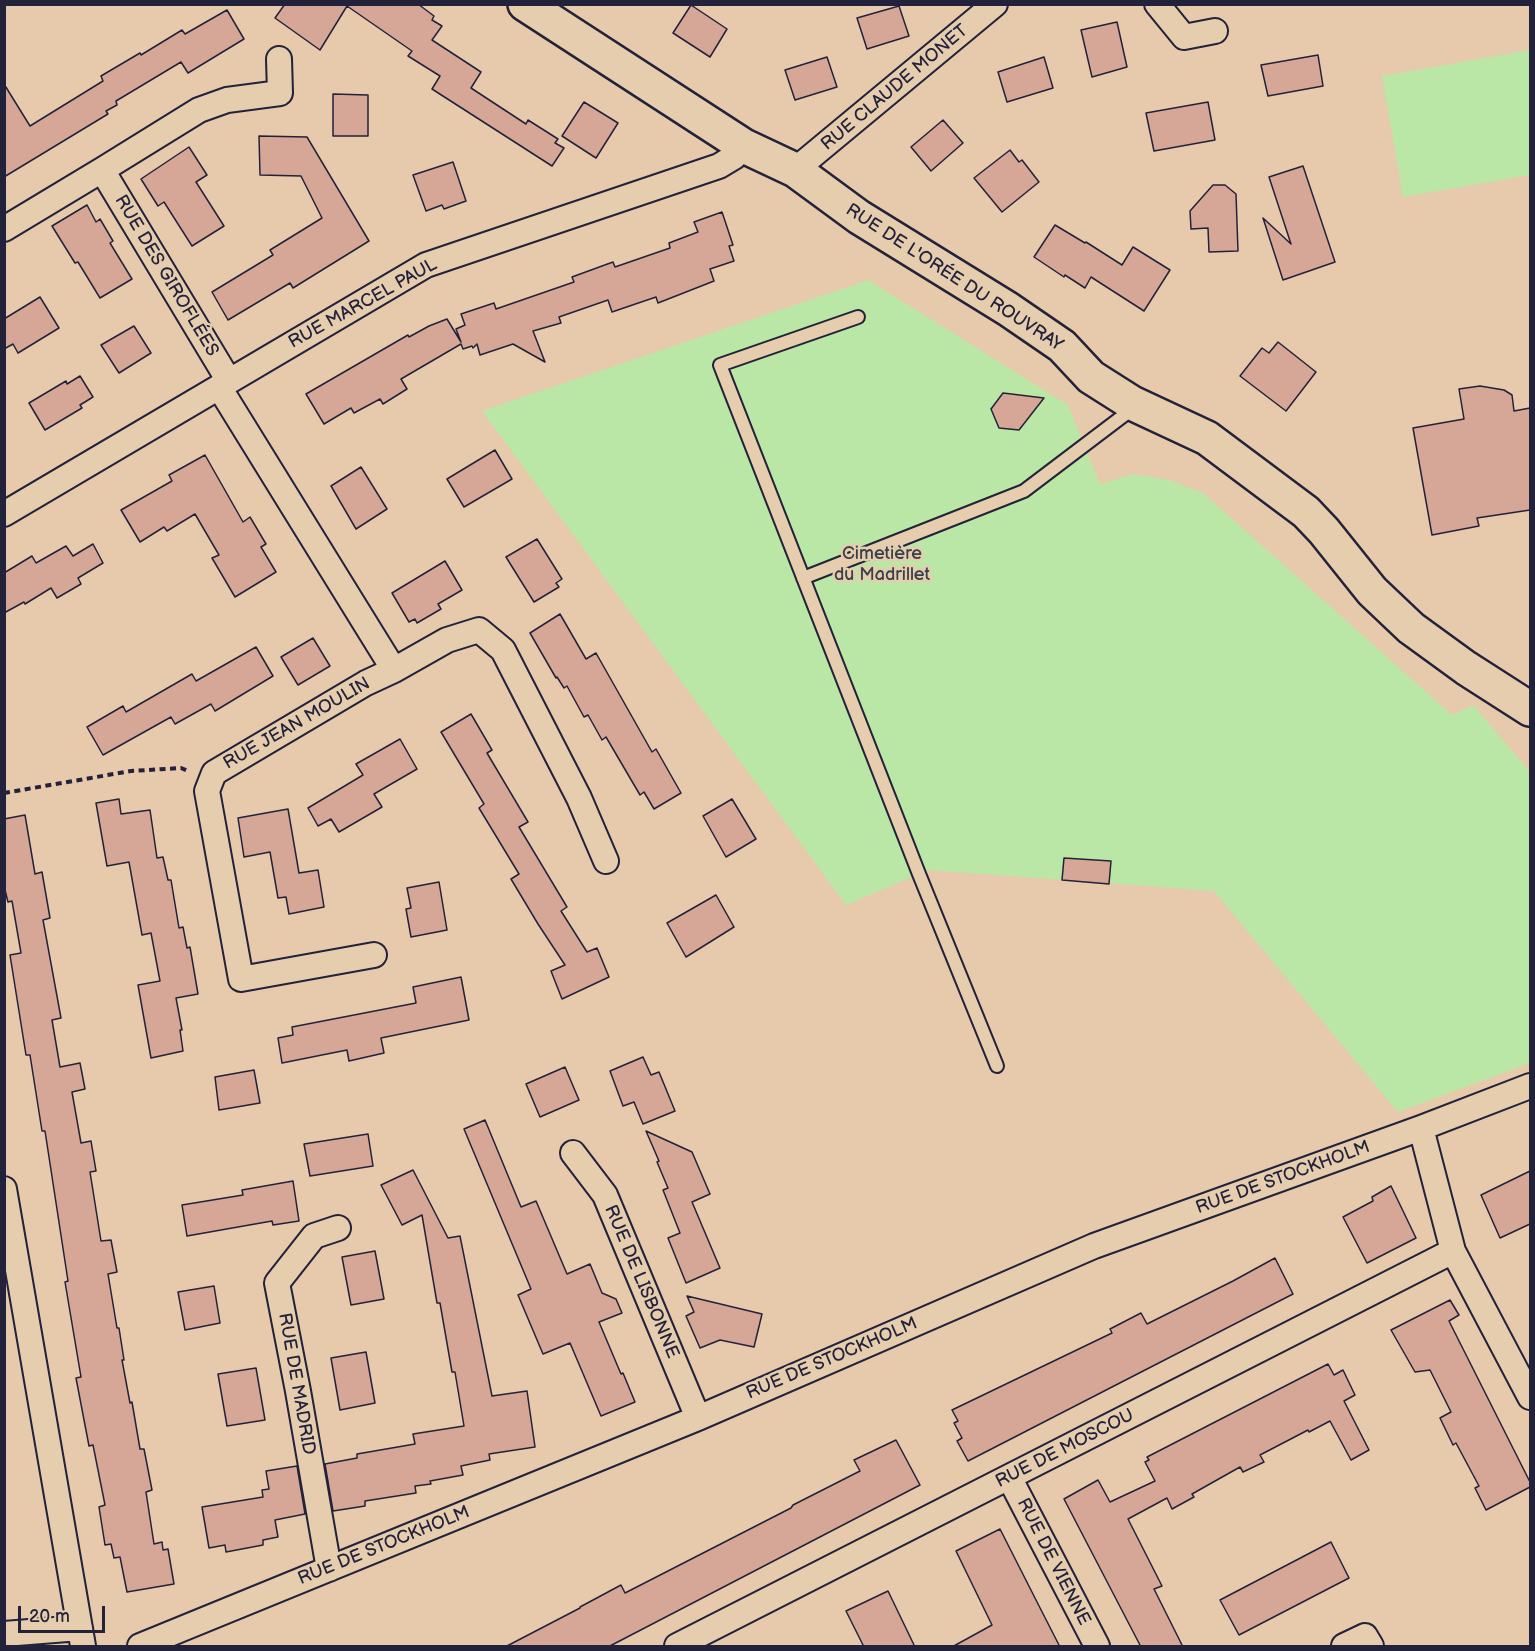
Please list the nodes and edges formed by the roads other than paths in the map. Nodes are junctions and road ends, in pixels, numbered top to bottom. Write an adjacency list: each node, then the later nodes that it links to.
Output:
1 (525, 4): 6 (street, RUE DE L'ORÉE DU ROUVRAY)
2 (995, 4): 8 (street, RUE CLAUDE MONET)
3 (1157, 4): 4 (street)
4 (1215, 31)
5 (279, 59): 7 (street)
6 (744, 146): 8 (street, RUE DE L'ORÉE DU ROUVRAY); 11 (street, RUE MARCEL PAUL)
7 (102, 170): 9 (street); 11 (street, RUE DES GIROFLÉES)
8 (795, 170): 12 (street, RUE DE L'ORÉE DU ROUVRAY)
9 (4, 229)
10 (858, 317): 14 (lane)
11 (224, 384): 13 (street, RUE MARCEL PAUL); 15 (street)
12 (1132, 403): 14 (lane); 16 (street, RUE DE L'ORÉE DU ROUVRAY)
13 (4, 513)
14 (803, 578): 19 (lane)
15 (394, 670): 17 (street, RUE JEAN MOULIN); 18 (street, RUE JEAN MOULIN)
16 (1530, 709)
17 (606, 861)
18 (374, 955)
19 (997, 1066)
20 (1530, 1086): 21 (street, RUE DE STOCKHOLM)
21 (1421, 1128): 25 (street); 27 (street, RUE DE STOCKHOLM)
22 (573, 1153): 27 (street, RUE DE LISBONNE)
23 (4, 1189): 31 (street)
24 (338, 1228): 29 (street, RUE DE MADRID)
25 (1454, 1251): 26 (street); 28 (street, RUE DE MOSCOU)
26 (1529, 1389)
27 (698, 1418): 29 (street, RUE DE STOCKHOLM)
28 (1009, 1477): 33 (street, RUE DE MOSCOU); 34 (street, RUE DE VIENNE)
29 (329, 1569): 32 (street, RUE DE STOCKHOLM)
30 (4, 1634): 31 (street)
31 (82, 1637)
32 (140, 1647)
33 (677, 1647)
34 (1097, 1647)
35 (1344, 1647): 36 (street)
36 (1371, 1647)

